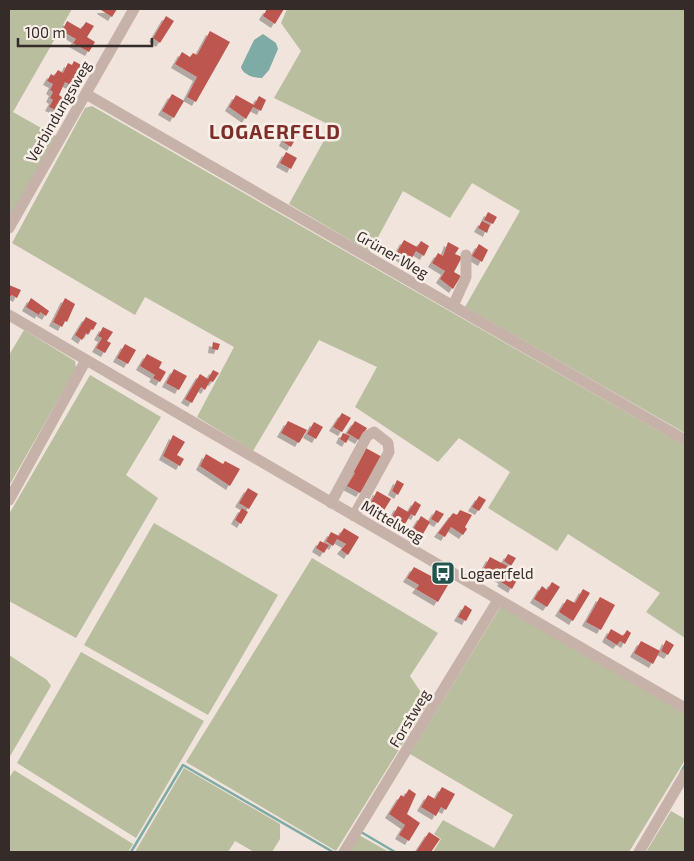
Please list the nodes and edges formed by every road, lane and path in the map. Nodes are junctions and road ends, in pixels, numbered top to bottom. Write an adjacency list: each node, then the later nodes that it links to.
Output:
1 (134, 9): 2 (street, Verbindungsweg)
2 (86, 94): 3 (street, Verbindungsweg); 5 (street, Grüner Weg)
3 (9, 228)
4 (466, 254): 5 (street)
5 (453, 306): 8 (street, Grüner Weg)
6 (9, 316): 7 (street, Mittelweg)
7 (86, 360): 9 (street); 10 (street, Mittelweg)
8 (685, 440)
9 (9, 500)
10 (331, 502): 11 (street, Mittelweg); 11 (street)
11 (354, 516): 12 (street, Mittelweg)
12 (498, 600): 13 (street, Mittelweg); 15 (street, Forstweg)
13 (685, 708)
14 (685, 774): 16 (street)
15 (344, 852)
16 (638, 852)

